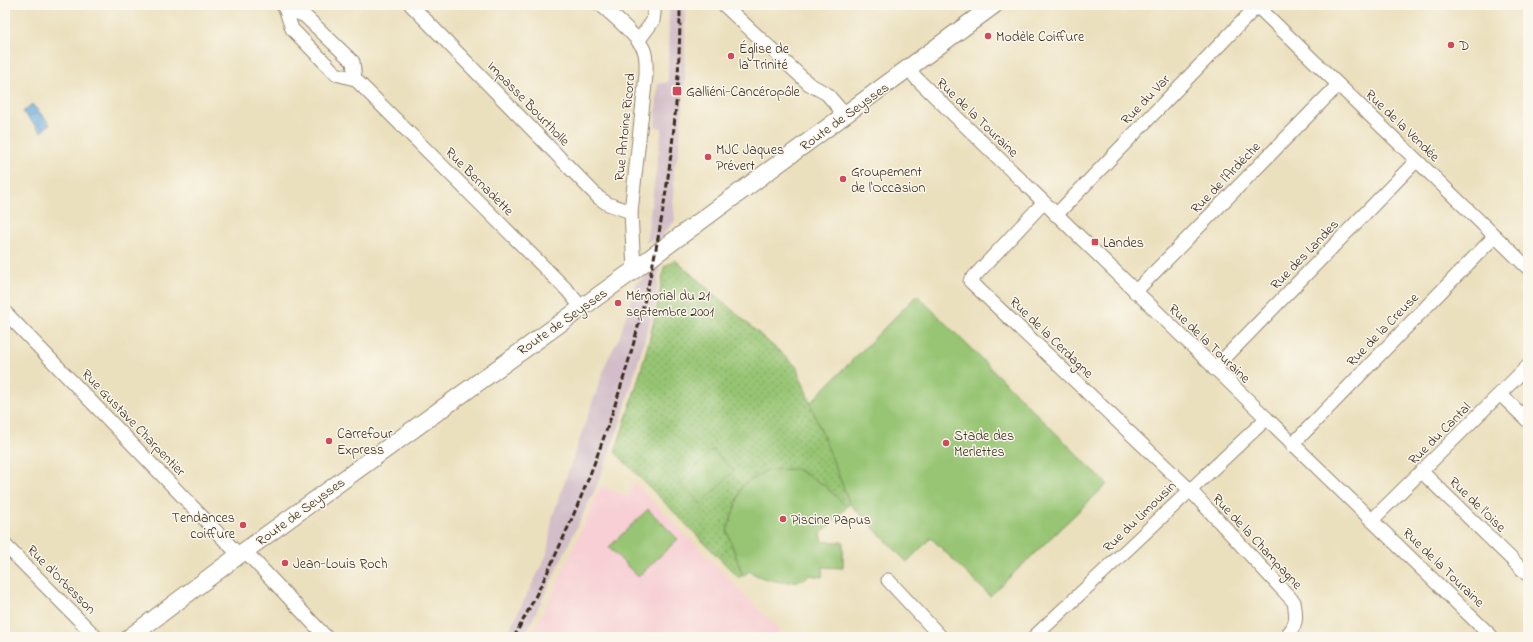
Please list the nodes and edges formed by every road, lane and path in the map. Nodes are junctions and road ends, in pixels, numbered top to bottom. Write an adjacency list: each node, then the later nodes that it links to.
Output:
1 (411, 5): 15 (street, Impasse Bourtholle)
2 (601, 5): 8 (street, Rue Antoine Ricord)
3 (655, 5): 8 (street)
4 (724, 5): 12 (street)
5 (994, 5): 9 (main road, Route de Seysses)
6 (1256, 5): 11 (street, Rue de la Vendée); 16 (street, Rue du Var)
7 (284, 6): 10 (street, Rue Bernadette); 10 (street, Rue Bernadette)
8 (638, 41): 15 (street, Rue Antoine Ricord)
9 (909, 68): 12 (main road, Route de Seysses); 14 (street, Rue de la Touraine)
10 (355, 79): 21 (street, Rue Bernadette)
11 (1338, 85): 13 (street, Rue de la Vendée); 20 (street, Rue de l'Ardèche)
12 (845, 115): 19 (main road, Route de Seysses)
13 (1416, 162): 17 (street, Rue de la Vendée); 24 (street, Rue des Landes)
14 (1043, 202): 16 (street, Rue de la Touraine); 30 (street, Rue de la Cerdagne)
15 (631, 212): 19 (street, Rue Antoine Ricord)
16 (1056, 215): 20 (street, Rue de la Touraine)
17 (1495, 236): 18 (street, Rue de la Vendée); 28 (street, Rue de la Creuse)
18 (1528, 268)
19 (634, 270): 21 (main road, Route de Seysses)
20 (1135, 292): 24 (street, Rue de la Touraine)
21 (581, 307): 33 (main road, Route de Seysses)
22 (5, 312): 33 (street, Rue Gustave Charpentier)
23 (1528, 366): 25 (street, Rue du Cantal)
24 (1214, 369): 26 (street, Rue de la Touraine)
25 (1501, 395): 27 (street); 29 (street, Rue du Cantal)
26 (1266, 419): 28 (street, Rue de la Touraine); 30 (street, Rue du Limousin)
27 (1528, 421)
28 (1292, 445): 31 (street, Rue de la Touraine)
29 (1422, 472): 31 (street, Rue du Cantal); 34 (street, Rue de l'Oise)
30 (1190, 490): 41 (street, Rue du Limousin); 42 (street, Rue de la Champagne)
31 (1372, 520): 36 (street, Rue de la Touraine)
32 (5, 545): 37 (street, Rue d'Orbesson)
33 (242, 553): 38 (main road, Route de Seysses); 39 (street, Rue Gustave Charpentier)
34 (1528, 575)
35 (888, 580): 40 (street)
36 (1484, 634)
37 (96, 637)
38 (130, 637)
39 (326, 637)
40 (941, 637)
41 (1034, 637)
42 (1285, 637)

